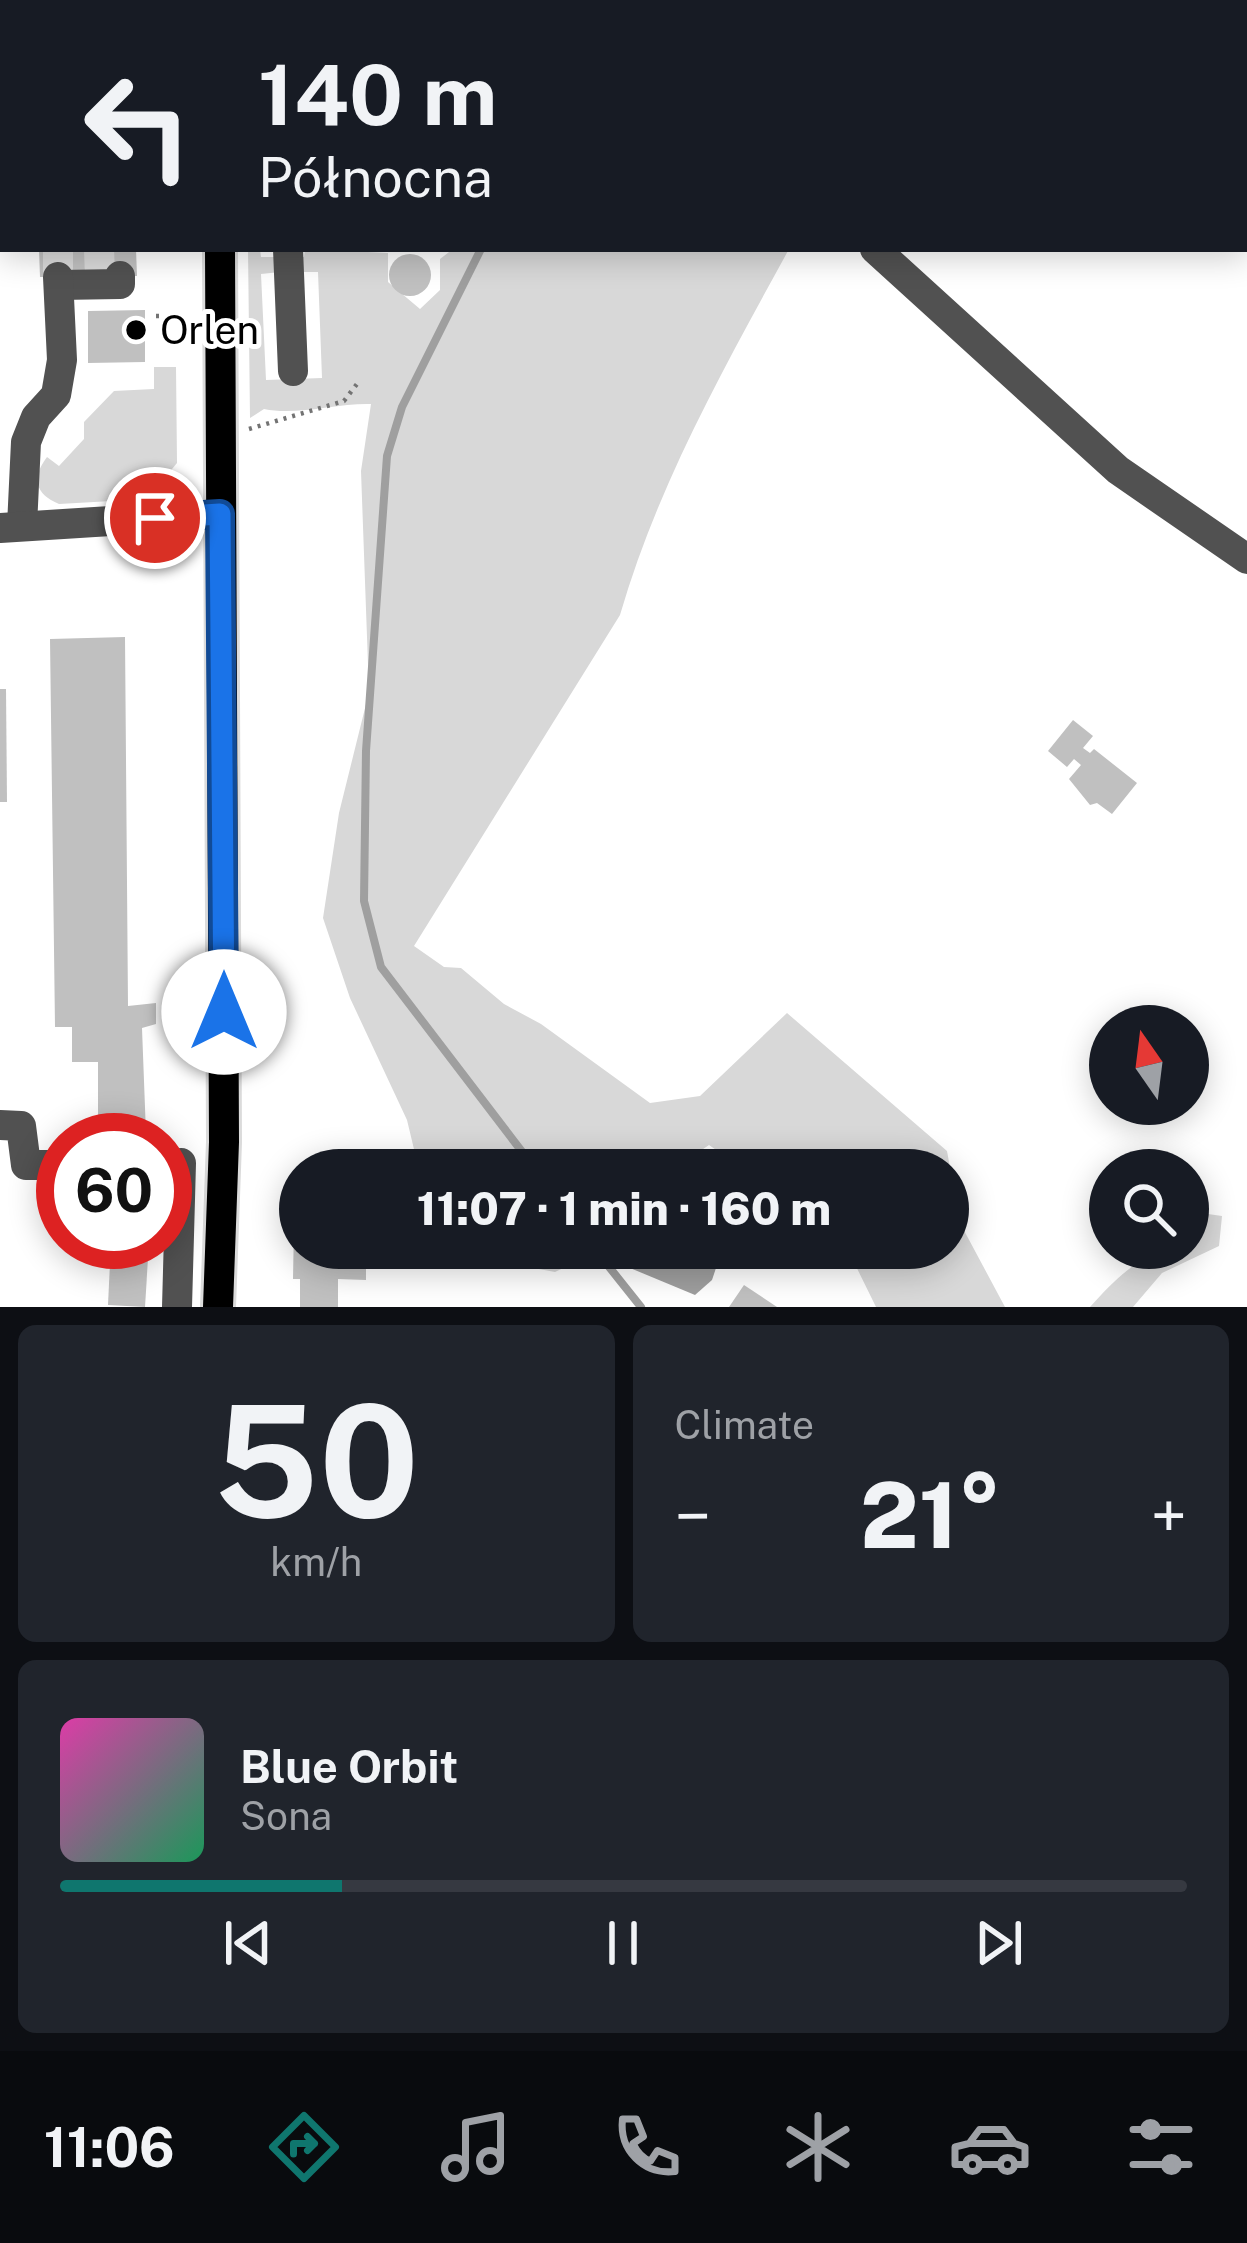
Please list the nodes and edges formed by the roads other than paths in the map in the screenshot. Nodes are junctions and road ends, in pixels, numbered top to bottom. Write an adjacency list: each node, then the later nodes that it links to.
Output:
1 (220, 252): 6 (main road)
2 (288, 252): 5 (street)
3 (878, 252): 8 (street)
4 (85, 280): 7 (street)
5 (292, 371)
6 (220, 514): 7 (street); 11 (main road)
7 (11, 527)
8 (1247, 559)
9 (0, 1125): 12 (street)
10 (192, 1163): 11 (street)
11 (224, 1163): 15 (main road)
12 (36, 1166)
13 (176, 1269): 14 (street)
14 (177, 1307)
15 (218, 1307)

